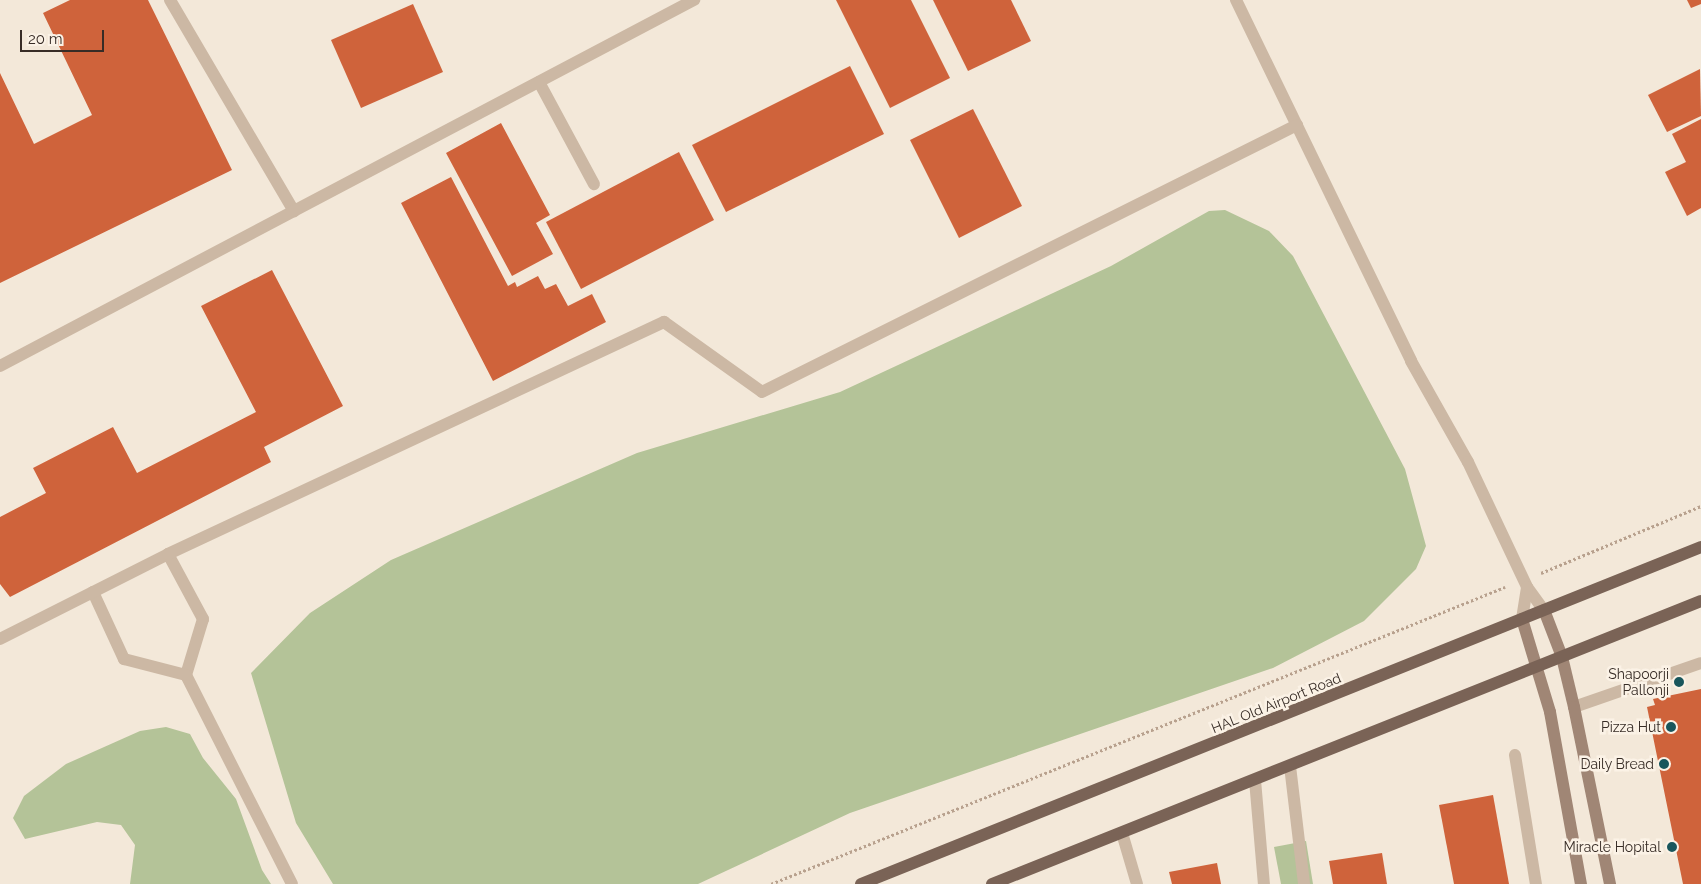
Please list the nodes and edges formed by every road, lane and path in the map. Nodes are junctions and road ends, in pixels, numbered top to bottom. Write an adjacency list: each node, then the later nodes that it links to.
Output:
1 (170, 0): 7 (lane)
2 (694, 0): 4 (lane)
3 (1236, 0): 5 (lane)
4 (539, 82): 6 (lane); 7 (lane)
5 (1297, 125): 11 (lane); 12 (lane)
6 (594, 184)
7 (294, 211): 8 (lane)
8 (0, 366)
9 (1701, 506): 12 (path)
10 (1701, 547): 15 (main road, HAL Old Airport Road)
11 (168, 554): 13 (lane); 21 (lane)
12 (1525, 584): 15 (lane); 16 (lane); 28 (path)
13 (93, 592): 17 (lane); 21 (lane)
14 (1701, 601): 18 (main road)
15 (1544, 610): 16 (main road, HAL Old Airport Road); 18 (street)
16 (1522, 619): 20 (street); 29 (main road, HAL Old Airport Road)
17 (0, 639)
18 (1562, 657): 20 (main road); 22 (street)
19 (1701, 663): 22 (lane)
20 (1537, 666): 24 (main road); 35 (street)
21 (186, 675): 27 (lane)
22 (1574, 707): 36 (street)
23 (1515, 755): 34 (lane)
24 (1290, 766): 25 (main road); 33 (lane)
25 (1255, 780): 26 (main road); 32 (lane)
26 (1122, 833): 30 (main road); 31 (lane)
27 (292, 884)
28 (771, 884)
29 (861, 884)
30 (992, 884)
31 (1137, 884)
32 (1264, 884)
33 (1304, 884)
34 (1536, 884)
35 (1581, 884)
36 (1610, 884)

